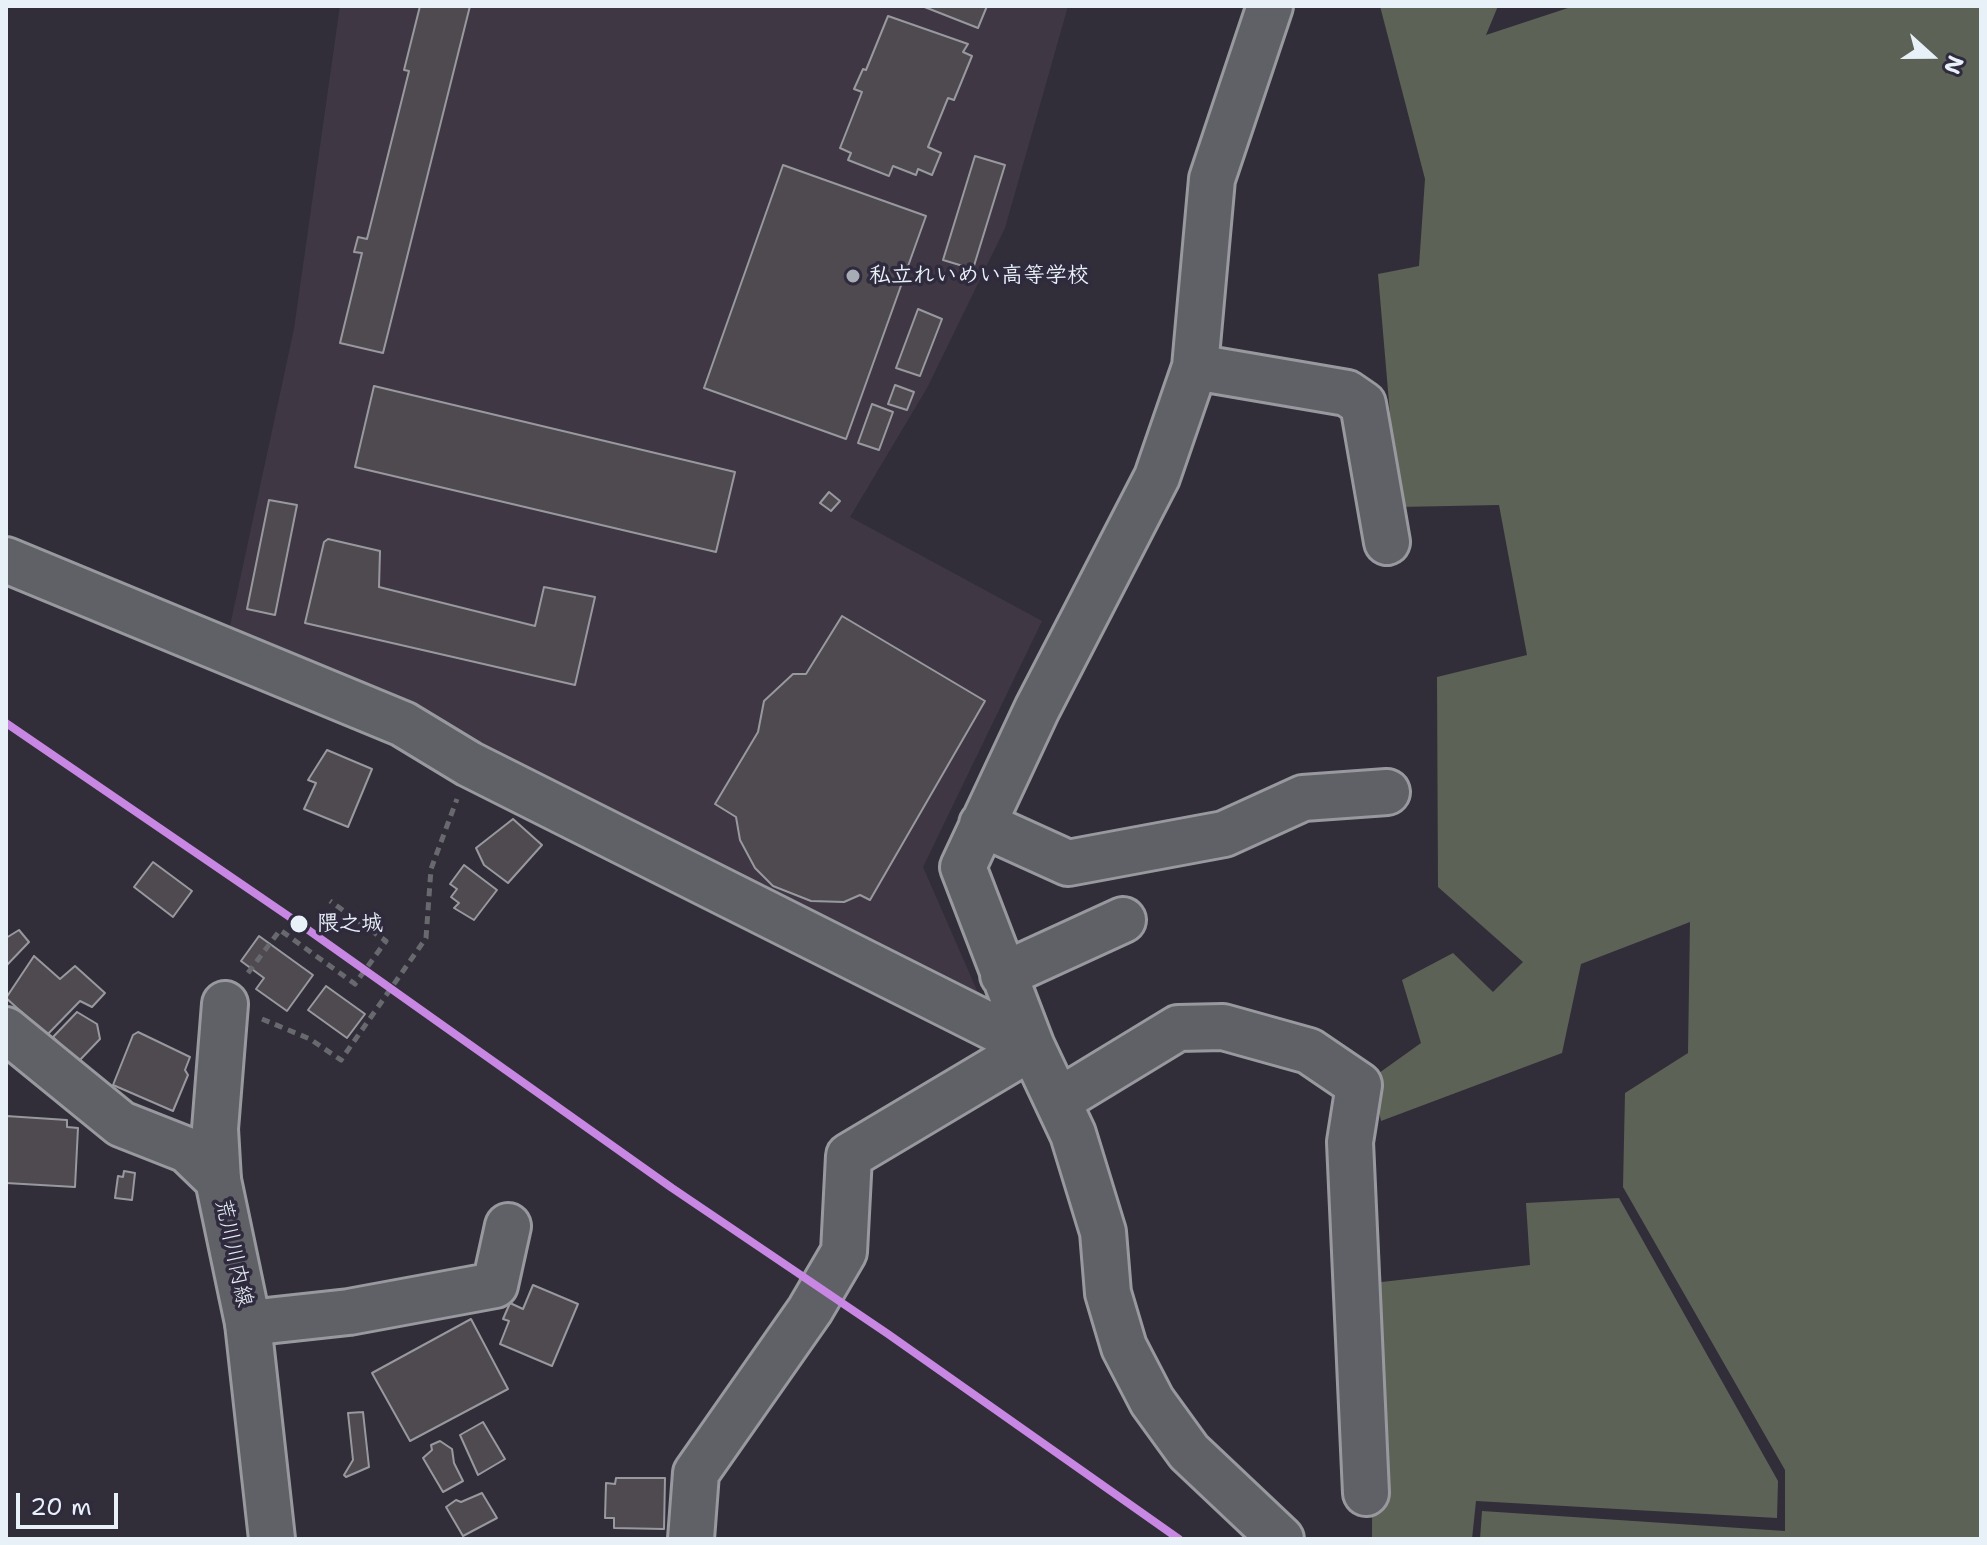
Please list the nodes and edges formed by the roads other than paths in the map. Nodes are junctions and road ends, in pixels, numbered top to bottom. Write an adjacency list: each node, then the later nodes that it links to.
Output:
1 (1270, 6): 2 (street)
2 (1195, 367): 3 (street); 6 (street)
3 (1387, 542)
4 (6, 560): 11 (street)
5 (1387, 792): 6 (street)
6 (982, 824): 8 (street)
7 (1123, 920): 8 (street)
8 (1003, 975): 11 (street)
9 (225, 1004): 13 (street)
10 (6, 1030): 13 (street, 荒川川内線)
11 (1032, 1047): 12 (street); 18 (street)
12 (1058, 1101): 16 (street); 19 (street)
13 (218, 1180): 15 (street, 荒川川内線)
14 (508, 1226): 15 (street)
15 (248, 1323): 17 (street, 荒川川内線)
16 (1366, 1493)
17 (272, 1539)
18 (691, 1539)
19 (1281, 1539)

